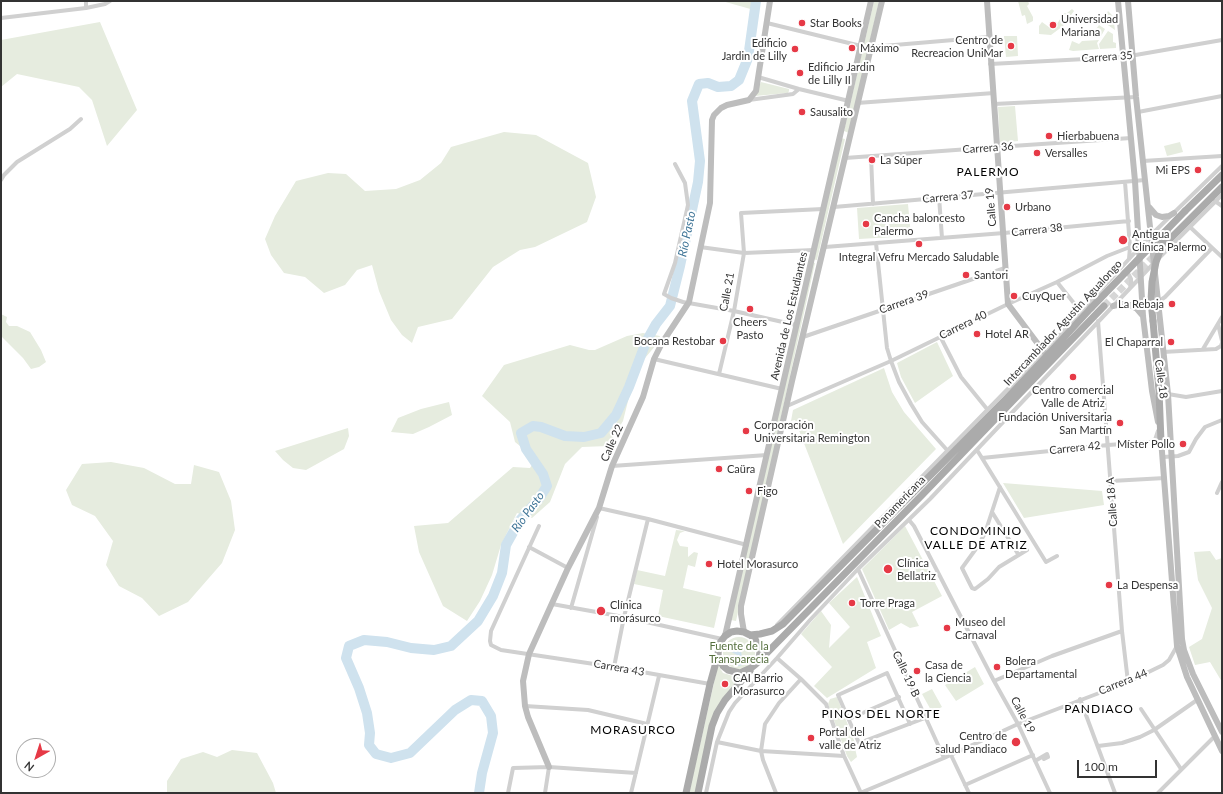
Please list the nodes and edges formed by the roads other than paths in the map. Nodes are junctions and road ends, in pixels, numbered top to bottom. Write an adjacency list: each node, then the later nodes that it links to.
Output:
1 (86, 1): 9 (street)
2 (110, 1): 9 (street)
3 (770, 1): 11 (main road)
4 (871, 1): 14 (main road, Avenida de Los Estudiantes)
5 (882, 1): 15 (main road, Avenida de Los Estudiantes)
6 (987, 1): 12 (main road, Calle 19)
7 (1118, 1): 8 (street); 17 (main road, Calle 18)
8 (1128, 1): 16 (main road, Calle 18)
9 (86, 8): 10 (street)
10 (1, 18)
11 (767, 23): 14 (street); 21 (main road)
12 (989, 37): 15 (street); 18 (main road, Calle 19)
13 (1222, 40): 16 (street, Carrera 35)
14 (861, 46): 19 (main road, Avenida de Los Estudiantes)
15 (871, 47): 20 (main road, Avenida de Los Estudiantes)
16 (1133, 55): 17 (street, Carrera 35); 26 (main road, Calle 18)
17 (1124, 57): 18 (street, Carrera 35); 25 (main road, Calle 18)
18 (990, 64): 23 (main road, Calle 19)
19 (857, 66): 20 (main road); 28 (main road, Avenida de Los Estudiantes)
20 (866, 68): 29 (main road, Avenida de Los Estudiantes)
21 (758, 77): 22 (street); 27 (main road)
22 (799, 89): 27 (street); 28 (street)
23 (994, 93): 29 (street); 30 (main road, Calle 19)
24 (1222, 96): 31 (street)
25 (1127, 97): 26 (street); 30 (street); 34 (main road, Calle 18)
26 (1136, 97): 31 (main road, Calle 18)
27 (749, 100): 67 (main road, Calle 22)
28 (848, 101): 33 (main road, Avenida de Los Estudiantes)
29 (857, 103): 35 (main road, Avenida de Los Estudiantes)
30 (994, 104): 36 (main road, Calle 19)
31 (1138, 112): 40 (main road, Calle 18)
32 (81, 119): 44 (street)
33 (840, 136): 35 (main road); 57 (main road, Avenida de Los Estudiantes)
34 (1131, 138): 36 (street, Carrera 36); 46 (main road, Calle 18)
35 (848, 141): 39 (main road, Avenida de Los Estudiantes)
36 (997, 147): 37 (street, Carrera 36); 49 (main road, Calle 19)
37 (871, 156): 39 (street, Carrera 36); 53 (street)
38 (1222, 156): 40 (street)
39 (845, 158): 56 (main road, Avenida de Los Estudiantes)
40 (1143, 160): 45 (main road, Calle 18)
41 (675, 164): 84 (street)
42 (1222, 166): 58 (street)
43 (1222, 175): 61 (main road, Intercambiador Agustin Agualongo, bridge)
44 (1, 180)
45 (1145, 180): 46 (street, Carrera 37); 54 (main road, Calle 18)
46 (1134, 181): 47 (street, Carrera 37); 70 (main road, Calle 18)
47 (1125, 182): 49 (street, Carrera 37); 59 (street)
48 (1222, 187): 65 (main road)
49 (1000, 193): 51 (street, Carrera 37); 62 (main road, Calle 19)
50 (1222, 195): 52 (street)
51 (939, 197): 53 (street, Carrera 37); 64 (street)
52 (1215, 201): 55 (street); 60 (street)
53 (873, 204): 56 (street, Carrera 37)
54 (1148, 206): 58 (main road); 63 (main road, Calle 18)
55 (1222, 206)
56 (834, 207): 69 (main road, Avenida de Los Estudiantes)
57 (823, 209): 72 (main road, Avenida de Los Estudiantes); 73 (street, Calle 21)
58 (1174, 213): 63 (street)
59 (1129, 221): 62 (street, Carrera 38); 68 (street)
60 (1190, 227): 71 (street); 76 (street)
61 (1169, 228): 116 (main road, bridge); 137 (main road, Intercambiador Agustin Agualongo, bridge)
62 (1004, 233): 64 (street, Carrera 38); 77 (main road, Calle 19)
63 (1151, 235): 70 (street); 76 (main road, Calle 18)
64 (942, 238): 66 (street, Carrera 38)
65 (1168, 241)
66 (876, 243): 69 (street, Carrera 38); 89 (street)
67 (700, 244): 73 (street); 84 (main road, Calle 22)
68 (1130, 246): 70 (street); 75 (street); 82 (street, Carrera 40)
69 (824, 247): 80 (main road, Avenida de Los Estudiantes)
70 (1139, 248): 75 (street); 81 (main road, Calle 18)
71 (1212, 248): 74 (street); 85 (street)
72 (814, 250): 73 (street); 78 (main road, Avenida de Los Estudiantes)
73 (744, 253): 90 (street, Calle 21)
74 (1222, 257)
75 (1129, 259): 79 (street)
76 (1154, 264): 81 (street); 85 (main road, Calle 18)
77 (1005, 268): 86 (main road, Calle 19); 89 (street, Carrera 39)
78 (810, 272): 80 (main road); 96 (main road, Avenida de Los Estudiantes)
79 (1115, 272): 83 (street); 91 (street)
80 (819, 273): 100 (main road, Avenida de Los Estudiantes)
81 (1141, 278): 83 (street); 92 (main road, Calle 18)
82 (1057, 282): 86 (street, Carrera 40); 91 (street)
83 (1130, 288): 88 (street)
84 (686, 302): 90 (street); 106 (main road, Calle 22)
85 (1158, 302): 104 (main road, Calle 18)
86 (1008, 304): 99 (street, Carrera 40); 103 (main road)
87 (1104, 306): 105 (main road, Intercambiador Agustin Agualongo)
88 (1113, 306): 92 (main road); 94 (street)
89 (883, 310): 100 (street, Carrera 39); 107 (street)
90 (734, 311): 96 (street); 108 (street, Calle 21)
91 (1081, 312): 103 (street)
92 (1143, 316): 115 (main road, Calle 18)
93 (1222, 318): 95 (street)
94 (1098, 321): 117 (street, Calle 18 A); 119 (street)
95 (1218, 324): 97 (street); 98 (street)
96 (796, 325): 109 (main road, Avenida de Los Estudiantes)
97 (1221, 329): 98 (street); 101 (street)
98 (1212, 334): 102 (street)
99 (940, 336): 107 (street, Carrera 40); 113 (street)
100 (803, 337): 112 (main road, Avenida de Los Estudiantes)
101 (1222, 342): 102 (street)
102 (1203, 349): 104 (street)
103 (1044, 352): 113 (street)
104 (1163, 352): 111 (main road, Calle 18)
105 (1058, 354): 129 (main road, Panamericana)
106 (654, 359): 108 (street); 124 (main road, Calle 22)
107 (891, 361): 112 (street, Carrera 40); 118 (street)
108 (719, 374): 109 (street)
109 (782, 389): 120 (main road, Avenida de Los Estudiantes)
110 (1222, 391): 111 (street)
111 (1168, 394): 121 (main road, Calle 18)
112 (787, 406): 150 (main road, Avenida de Los Estudiantes)
113 (988, 409): 118 (street)
114 (1222, 420): 121 (street)
115 (1159, 429): 116 (main road, Calle 18); 117 (street, Carrera 42)
116 (1162, 442): 122 (main road, Calle 18)
117 (1108, 445): 123 (street, Carrera 42); 126 (street, Calle 18 A)
118 (947, 450): 137 (street)
119 (977, 450): 123 (street); 131 (street)
120 (767, 455): 124 (street); 138 (main road, Avenida de Los Estudiantes)
121 (1172, 456): 122 (street); 174 (main road, Calle 18)
122 (1163, 457): 125 (main road, Calle 18)
123 (982, 458): 128 (street)
124 (612, 466): 132 (main road, Calle 22)
125 (1164, 478): 126 (street); 152 (main road, Calle 18)
126 (1111, 480): 149 (street, Calle 18 A)
127 (1222, 482): 130 (street)
128 (1000, 487): 133 (street); 142 (street)
129 (923, 494): 131 (street); 148 (main road, Panamericana)
130 (1217, 494)
131 (930, 499): 135 (street)
132 (599, 508): 134 (street); 143 (main road, Calle 22); 146 (street)
133 (992, 512): 141 (street); 141 (street)
134 (648, 519): 138 (street); 147 (street)
135 (909, 520): 144 (street); 160 (street, Calle 19)
136 (539, 526): 139 (street)
137 (877, 527): 150 (main road, Intercambiador Agustin Agualongo)
138 (747, 545): 151 (main road, Avenida de Los Estudiantes)
139 (529, 548): 143 (street); 153 (street, Carrera 43)
140 (1026, 550): 141 (street)
141 (1018, 554)
142 (1057, 556)
143 (568, 568): 145 (main road, Calle 22)
144 (858, 569): 148 (street); 168 (street, Calle 19 B)
145 (552, 604): 146 (street); 153 (main road, Calle 22)
146 (571, 608): 147 (street)
147 (624, 617): 151 (street); 157 (street)
148 (807, 617): 155 (street); 156 (main road, Panamericana)
149 (1122, 631): 160 (street); 161 (street, Calle 18 A)
150 (747, 633): 151 (main road); 156 (main road)
151 (724, 637): 154 (main road)
152 (1177, 646): 161 (street, Carrera 44); 165 (main road, Calle 18)
153 (529, 654): 157 (street, Carrera 43); 166 (main road, Calle 22)
154 (718, 655): 156 (main road); 162 (main road)
155 (777, 658): 159 (street); 176 (street)
156 (754, 666): 189 (main road, Panamericana)
157 (614, 667): 158 (street, Carrera 43)
158 (659, 676): 162 (street, Carrera 43); 170 (street)
159 (801, 679): 178 (street); 182 (street)
160 (994, 681): 172 (street, Calle 19)
161 (1128, 682): 164 (street, Carrera 44)
162 (710, 684): 195 (main road)
163 (899, 697): 169 (street); 169 (street); 171 (street)
164 (1080, 699): 172 (street, Carrera 44); 177 (street)
165 (1197, 700): 173 (street); 175 (main road, Calle 18)
166 (525, 706): 170 (street); 186 (main road, Calle 22)
167 (1141, 709): 173 (street)
168 (925, 718): 171 (street); 183 (street, Calle 19 B)
169 (849, 719): 171 (street)
170 (647, 724): 188 (street)
171 (910, 724)
172 (1018, 724): 180 (street, Carrera 44); 181 (street, Calle 19)
173 (1154, 730): 177 (street); 187 (street)
174 (1222, 732)
175 (1214, 736): 179 (main road, Calle 18); 187 (street)
176 (717, 742): 178 (street); 190 (street)
177 (1098, 746): 202 (street)
178 (761, 751): 182 (street); 198 (street)
179 (1222, 751)
180 (951, 755): 183 (street, Carrera 44); 191 (street)
181 (1032, 755): 185 (street, Calle 19); 191 (street)
182 (844, 756): 199 (street)
183 (944, 758): 199 (street, Carrera 44)
184 (1044, 759): 185 (street)
185 (1035, 761): 201 (street, Calle 19)
186 (549, 767): 188 (street); 192 (street); 193 (street)
187 (1181, 769): 203 (street)
188 (636, 773): 194 (street)
189 (701, 782): 190 (street); 196 (main road, Panamericana)
190 (708, 784): 197 (street)
191 (965, 785): 200 (street)
192 (508, 793)
193 (545, 793)
194 (631, 793)
195 (686, 793)
196 (698, 793)
197 (706, 793)
198 (776, 793)
199 (860, 793)
200 (969, 793)
201 (1050, 793)
202 (1115, 793)
203 (1158, 793)

